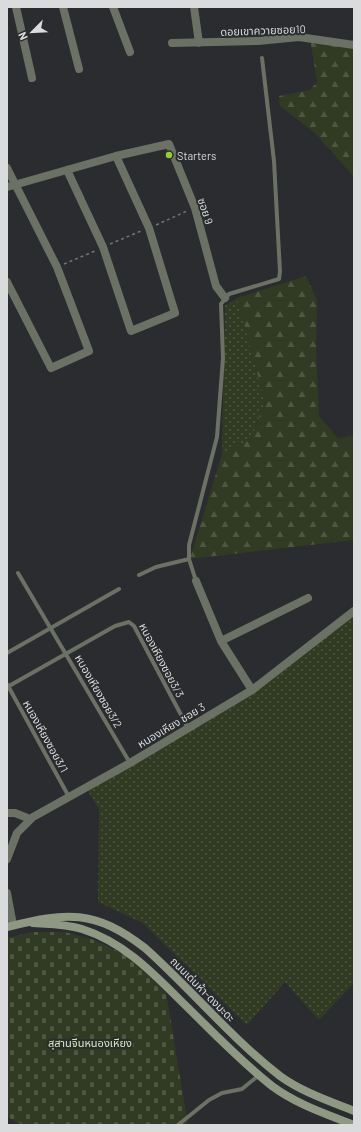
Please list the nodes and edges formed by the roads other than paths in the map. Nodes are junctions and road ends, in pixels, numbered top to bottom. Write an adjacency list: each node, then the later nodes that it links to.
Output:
1 (16, 7): 11 (street)
2 (63, 7): 10 (street)
3 (113, 7): 8 (street)
4 (194, 7): 6 (street)
5 (172, 43): 6 (street, ดอยเขาควายซอย10)
6 (199, 43): 7 (street, ดอยเขาควายซอย10)
7 (354, 45)
8 (130, 52)
9 (262, 58): 17 (lane)
10 (79, 69)
11 (32, 78)
12 (116, 156): 14 (street); 14 (street); 17 (street, ซอย 9)
13 (7, 168): 15 (street)
14 (67, 170): 15 (street)
15 (11, 186): 16 (street)
16 (7, 282)
17 (225, 298): 18 (lane)
18 (190, 560): 20 (lane); 21 (lane)
19 (18, 573): 25 (lane, หนองเหียงซอย3/2)
20 (139, 575)
21 (196, 581): 26 (street)
22 (119, 589): 25 (lane)
23 (308, 598): 26 (street)
24 (354, 611): 30 (street, หนองเหียง ซอย 3)
25 (51, 628): 27 (lane, หนองเหียงซอย3/2); 28 (lane)
26 (221, 641): 30 (street)
27 (66, 652): 29 (lane); 31 (lane, หนองเหียงซอย3/3); 32 (lane, หนองเหียงซอย3/2)
28 (7, 653)
29 (8, 685): 33 (lane, หนองเหียงซอย3/1)
30 (252, 690): 31 (street, หนองเหียง ซอย 3)
31 (188, 729): 32 (street, หนองเหียง ซอย 3)
32 (130, 763): 33 (street, หนองเหียง ซอย 3)
33 (70, 798): 35 (street, หนองเหียง ซอย 3)
34 (7, 813): 35 (street)
35 (30, 820): 36 (street, หนองเหียง ซอย 3)
36 (7, 859)
37 (7, 893): 39 (street)
38 (27, 923): 39 (main road, ถนนเด่นห้า-ดงมะดะ); 40 (main road, ถนนเด่นห้า-ดงมะดะ); 41 (main road, ถนนเด่นห้า-ดงมะดะ)
39 (10, 926)
40 (145, 948): 41 (main road); 43 (main road, ถนนเด่นห้า-ดงมะดะ)
41 (137, 958): 42 (main road, ถนนเด่นห้า-ดงมะดะ)
42 (259, 1075): 44 (lane); 45 (main road, ถนนเด่นห้า-ดงมะดะ)
43 (354, 1111)
44 (178, 1125)
45 (354, 1125)

